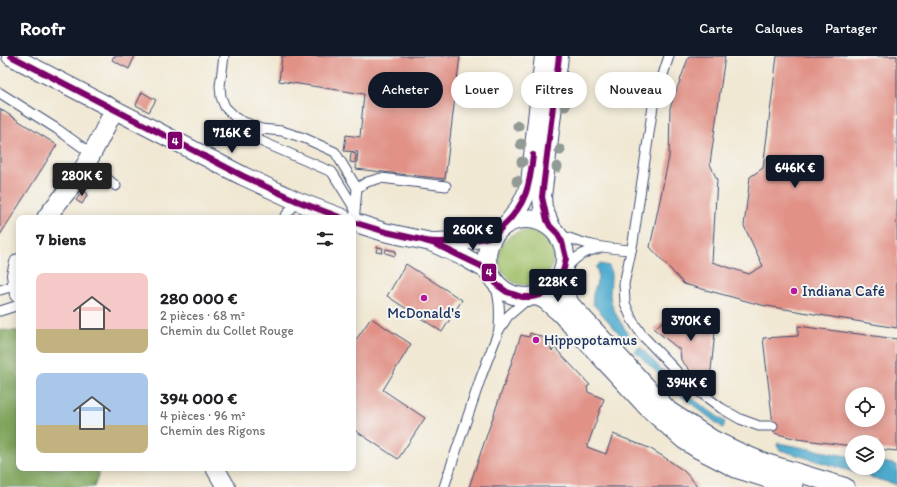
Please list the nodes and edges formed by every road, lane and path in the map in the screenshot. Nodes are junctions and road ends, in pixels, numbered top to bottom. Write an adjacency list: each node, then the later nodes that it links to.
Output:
1 (11, 56): 7 (street)
2 (224, 56): 8 (lane)
3 (544, 56): 20 (street)
4 (559, 56): 21 (street)
5 (669, 56): 25 (lane)
6 (0, 93): 9 (lane)
7 (114, 110): 9 (street); 13 (street)
8 (261, 129): 12 (lane); 17 (lane)
9 (90, 158): 10 (lane); 14 (street)
10 (116, 186)
11 (446, 186): 12 (lane)
12 (357, 188): 18 (lane)
13 (297, 201): 15 (lane); 16 (street)
14 (48, 215)
15 (286, 215)
16 (341, 215)
17 (350, 215)
18 (352, 215)
19 (356, 220): 23 (street)
20 (508, 223): 21 (street); 22 (street)
21 (554, 230): 24 (lane); 26 (street)
22 (494, 235): 23 (street); 28 (street)
23 (431, 242): 28 (street)
24 (601, 248): 25 (lane); 26 (lane)
25 (632, 250): 34 (lane)
26 (564, 270): 30 (street); 39 (street)
27 (16, 275): 29 (street)
28 (491, 276): 30 (street); 33 (lane)
29 (12, 290)
30 (533, 297): 33 (lane); 38 (street)
31 (16, 306): 32 (lane)
32 (0, 311)
33 (499, 330): 37 (lane)
34 (773, 426)
35 (218, 471): 36 (street)
36 (226, 487)
37 (444, 487)
38 (794, 487)
39 (845, 487)

